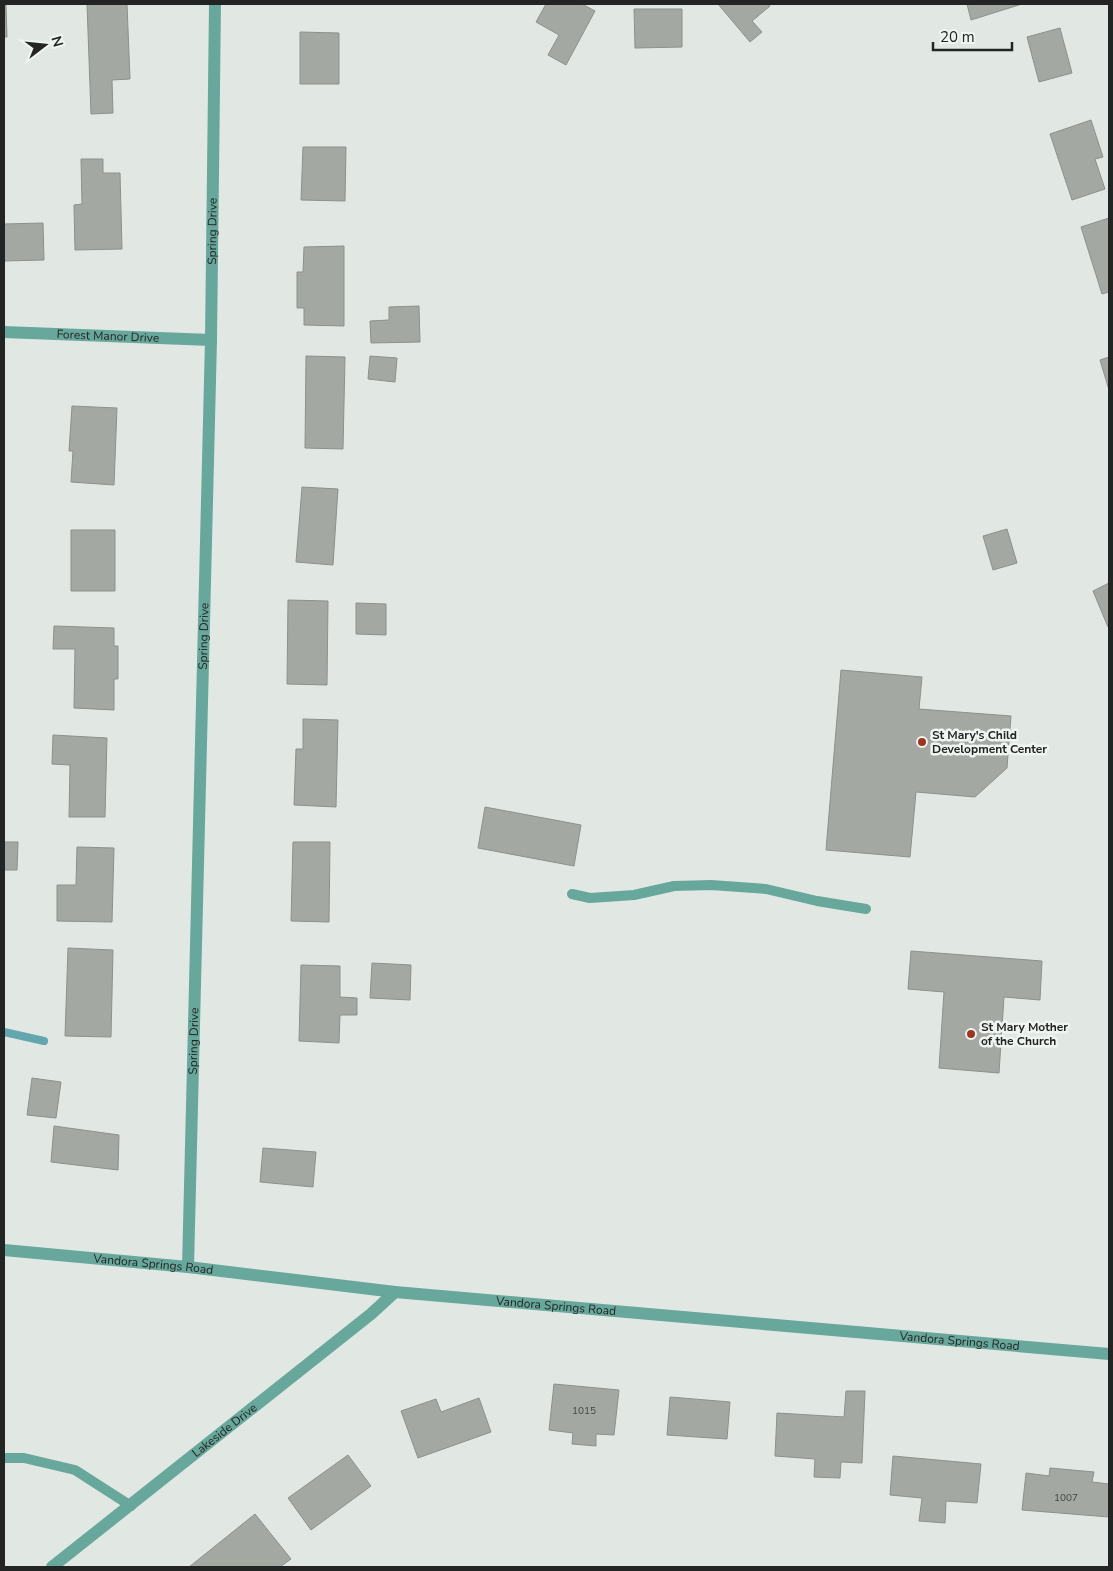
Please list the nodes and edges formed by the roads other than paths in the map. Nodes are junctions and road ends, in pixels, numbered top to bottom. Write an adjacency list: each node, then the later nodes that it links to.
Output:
1 (215, 4): 3 (street, Spring Drive)
2 (4, 332): 3 (street, Forest Manor Drive)
3 (211, 340): 7 (street, Spring Drive)
4 (572, 894): 5 (lane)
5 (866, 909)
6 (4, 1250): 7 (street, Vandora Springs Road)
7 (188, 1267): 8 (street, Vandora Springs Road)
8 (395, 1292): 9 (street, Vandora Springs Road); 11 (street, Lakeside Drive)
9 (1109, 1354)
10 (4, 1458): 11 (lane)
11 (131, 1506): 12 (street, Lakeside Drive)
12 (52, 1567)

